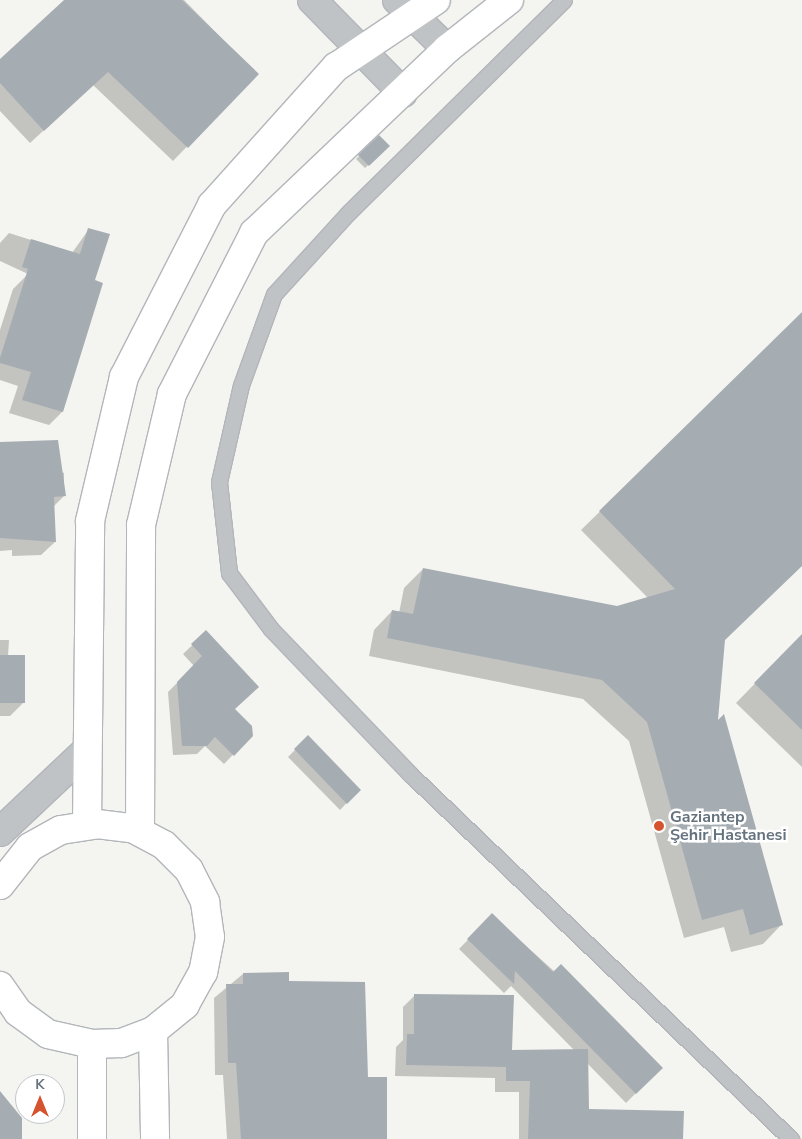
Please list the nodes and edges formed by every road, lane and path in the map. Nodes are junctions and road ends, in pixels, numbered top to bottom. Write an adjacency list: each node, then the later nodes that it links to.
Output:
1 (312, 0): 6 (street)
2 (436, 0): 5 (street)
3 (509, 0): 7 (street)
4 (564, 0): 19 (lane)
5 (404, 7): 6 (street); 7 (street)
6 (361, 49): 8 (street); 9 (street)
7 (447, 49): 8 (street)
8 (403, 93): 12 (street)
9 (85, 752): 10 (street); 11 (street)
10 (87, 825): 12 (street); 13 (street)
11 (0, 832)
12 (140, 832): 15 (street)
13 (2, 877)
14 (0, 986): 16 (street)
15 (153, 1031): 16 (street); 18 (street)
16 (92, 1044): 17 (street)
17 (92, 1139)
18 (155, 1139)
19 (791, 1139)

